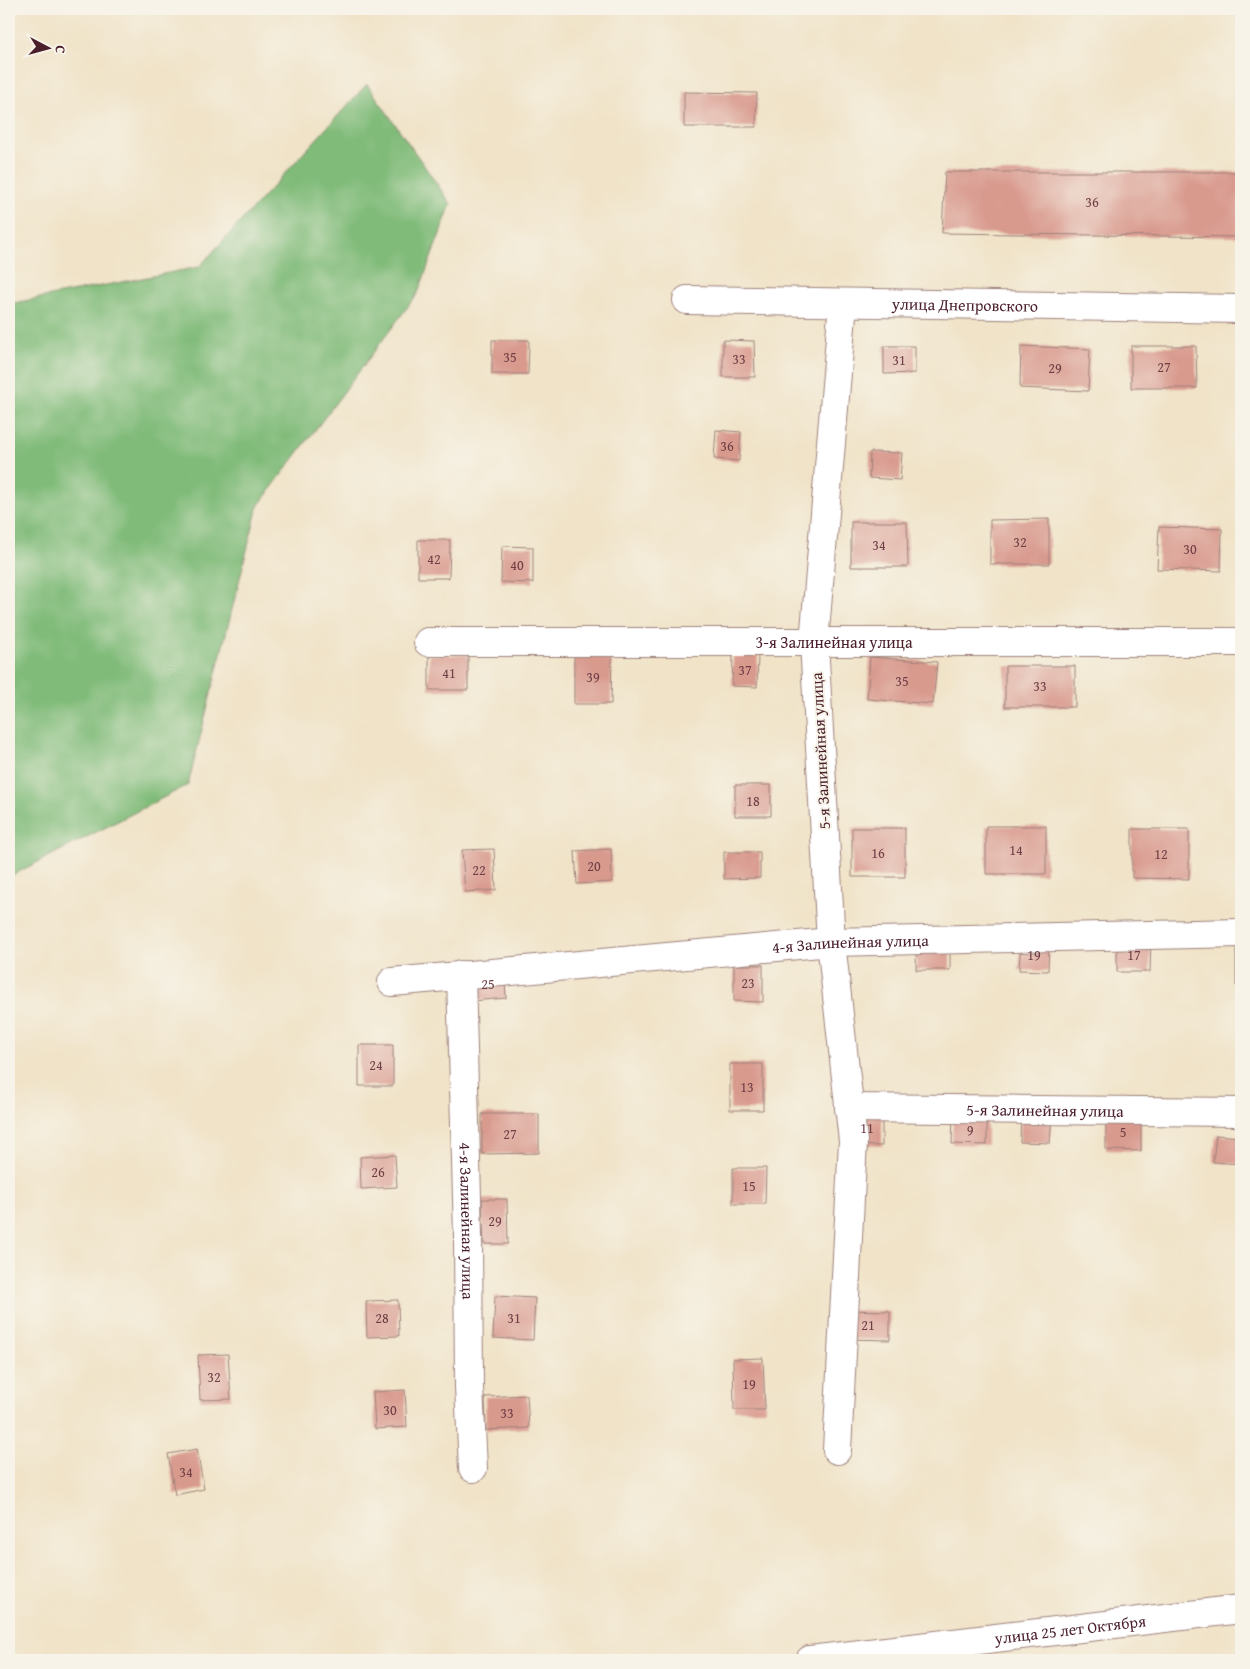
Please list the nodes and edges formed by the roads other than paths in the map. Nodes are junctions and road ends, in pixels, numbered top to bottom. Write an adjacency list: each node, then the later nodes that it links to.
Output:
1 (688, 300): 2 (street, улица Днепровского)
2 (843, 303): 3 (street, улица Днепровского); 5 (street, 5-я Залинейная улица)
3 (1241, 309)
4 (428, 642): 5 (street, 3-я Залинейная улица)
5 (814, 642): 6 (street, 3-я Залинейная улица); 8 (street, 5-я Залинейная улица)
6 (1241, 642)
7 (1241, 932): 8 (street, 4-я Залинейная улица)
8 (831, 942): 9 (street, 4-я Залинейная улица); 11 (street, 5-я Залинейная улица)
9 (461, 975): 10 (street, 4-я Залинейная улица); 14 (street, 4-я Залинейная улица)
10 (392, 982)
11 (849, 1108): 12 (street, 5-я Залинейная улица); 13 (street, 5-я Залинейная улица)
12 (1241, 1112)
13 (837, 1450)
14 (473, 1468)
15 (1241, 1609): 16 (street, улица 25 лет Октября)
16 (810, 1660)

